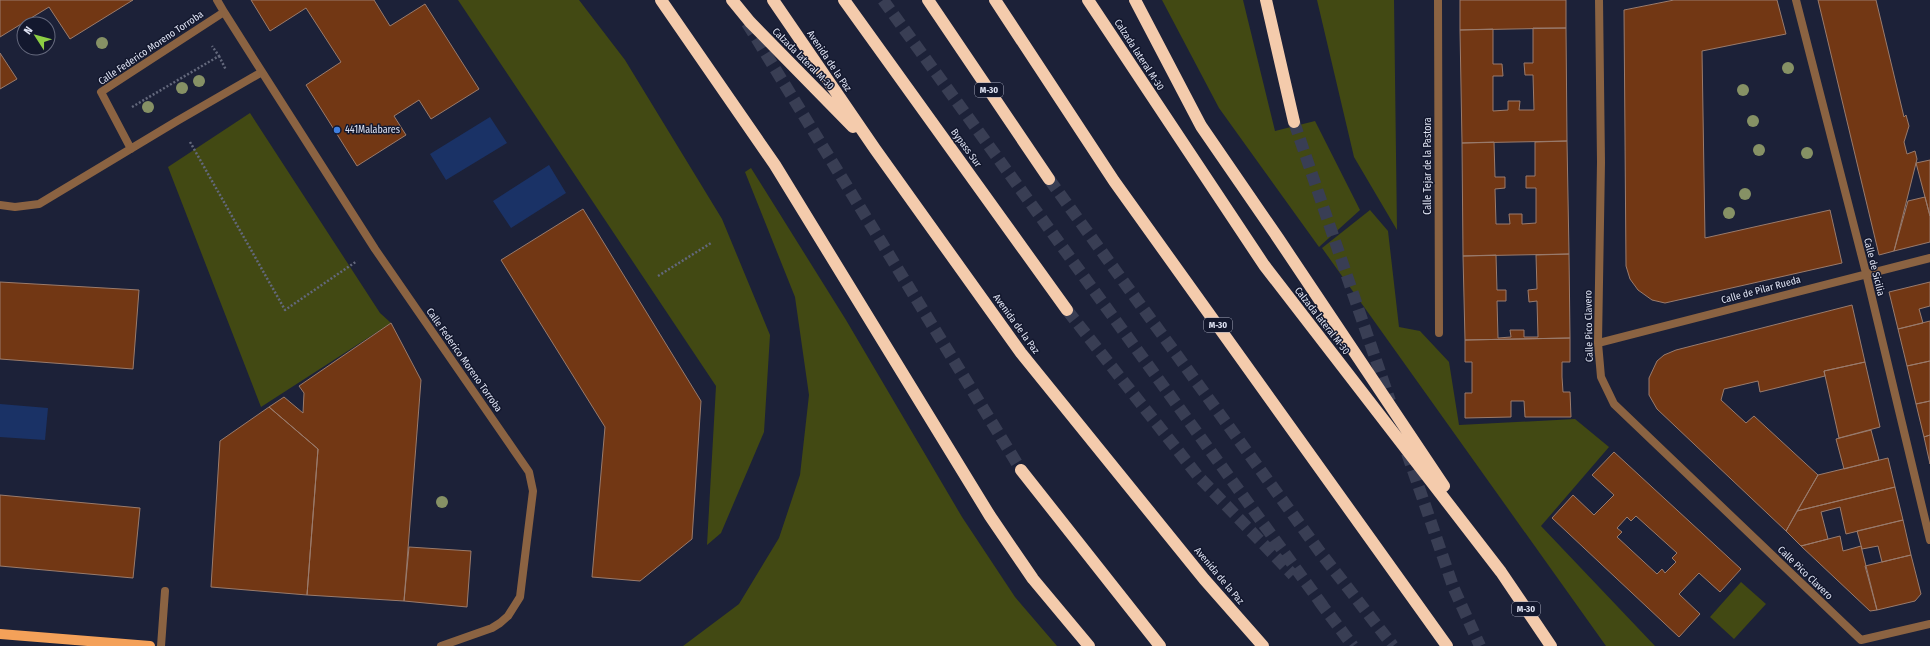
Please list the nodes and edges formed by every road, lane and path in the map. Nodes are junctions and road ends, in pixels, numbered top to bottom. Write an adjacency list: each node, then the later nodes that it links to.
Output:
1 (217, 0): 14 (street, Calle Federico Moreno Torroba)
2 (660, 0): 41 (highway)
3 (732, 0): 21 (highway, Calzada lateral M-30)
4 (773, 0): 21 (highway, Avenida de la Paz)
5 (844, 0): 29 (highway, Bypass Sur)
6 (928, 0): 22 (highway, M-30)
7 (995, 0): 44 (highway, M-30)
8 (1088, 0): 34 (highway, Calzada lateral M-30 / M-30)
9 (1136, 0): 34 (highway)
10 (1266, 0): 18 (highway)
11 (1438, 0): 30 (street, Calle Tejar de la Pastora)
12 (1599, 0): 31 (street, Calle Pico Clavero)
13 (1796, 0): 27 (street, Calle de Sicilia)
14 (224, 12): 16 (street, Calle Federico Moreno Torroba); 20 (street, Calle Federico Moreno Torroba)
15 (210, 44): 17 (path)
16 (262, 72): 20 (street); 40 (street, Calle Federico Moreno Torroba)
17 (130, 108)
18 (1294, 122)
19 (190, 142): 26 (path)
20 (131, 149): 23 (street)
21 (875, 149): 43 (highway, Avenida de la Paz)
22 (1049, 179)
23 (0, 205)
24 (711, 242): 28 (path)
25 (1930, 258): 27 (street, Calle de Pilar Rueda)
26 (361, 259)
27 (1866, 273): 31 (street, Calle de Pilar Rueda); 33 (street, Calle de Sicilia)
28 (658, 276)
29 (1067, 310)
30 (1439, 333)
31 (1598, 343): 36 (street, Calle Pico Clavero)
32 (1021, 470): 42 (highway)
33 (1930, 540)
34 (1502, 572): 45 (highway, Calzada lateral M-30 / M-30)
35 (165, 591): 39 (street)
36 (1930, 624)
37 (0, 634): 38 (main road)
38 (150, 646)
39 (161, 646)
40 (442, 646)
41 (1089, 646)
42 (1160, 646)
43 (1263, 646)
44 (1447, 646)
45 (1551, 646)

